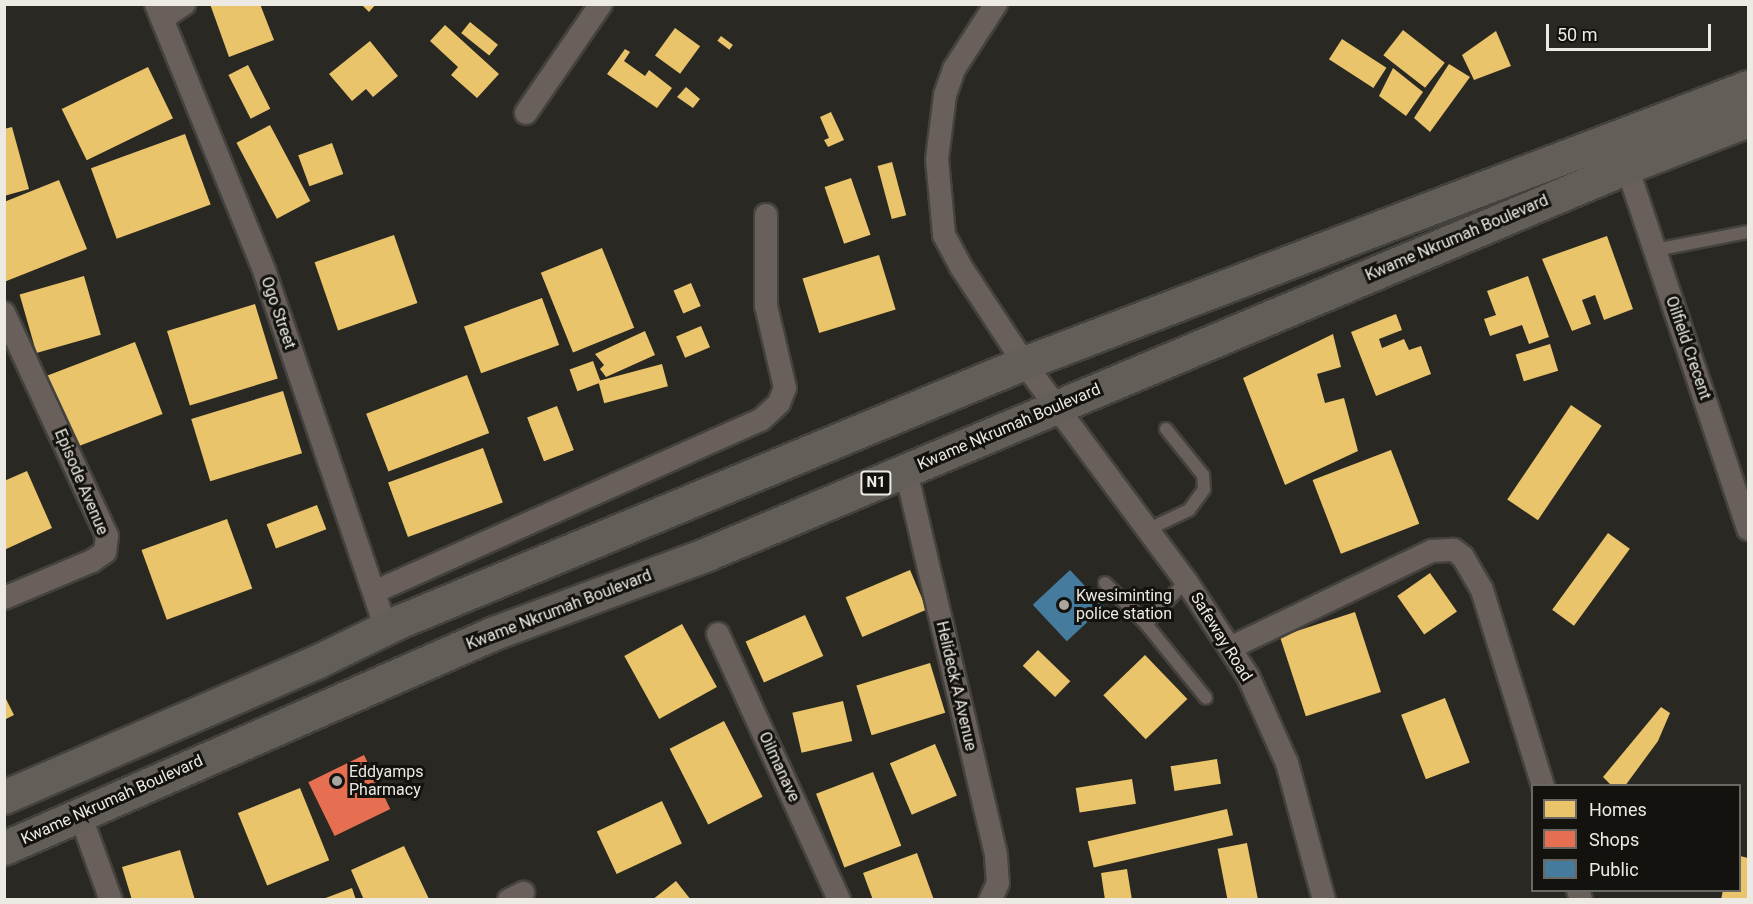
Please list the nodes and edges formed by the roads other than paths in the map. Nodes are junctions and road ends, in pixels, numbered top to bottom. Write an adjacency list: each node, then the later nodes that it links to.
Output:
1 (184, 4): 4 (street)
2 (601, 4): 6 (street)
3 (996, 4): 13 (street, Safeway Road)
4 (159, 12): 21 (street, Ogo Street)
5 (1749, 87): 13 (highway, Kwame Nkrumah Boulevard)
6 (526, 113)
7 (1749, 120): 8 (highway, Kwame Nkrumah Boulevard / N1)
8 (1627, 167): 11 (street, Oilfield Crecent); 14 (highway, Kwame Nkrumah Boulevard / N1)
9 (766, 215): 21 (street)
10 (1749, 231): 11 (lane)
11 (1655, 250): 18 (street, Oilfield Crecent)
12 (4, 313): 22 (street, Episode Avenue)
13 (1024, 363): 14 (street, Safeway Road); 24 (highway, Kwame Nkrumah Boulevard)
14 (1055, 407): 16 (highway, Kwame Nkrumah Boulevard / N1); 17 (street, Safeway Road)
15 (1166, 429): 17 (lane)
16 (906, 471): 30 (highway, Kwame Nkrumah Boulevard / N1); 34 (street, Helideck A Avenue)
17 (1149, 529): 19 (street, Safeway Road)
18 (1749, 529)
19 (1186, 581): 23 (lane); 26 (street, Safeway Road)
20 (1105, 583): 23 (lane)
21 (374, 592): 24 (street, Ogo Street)
22 (4, 598)
23 (1146, 624): 27 (lane)
24 (386, 628): 29 (highway, Kwame Nkrumah Boulevard)
25 (718, 634): 33 (street, Oilmanave)
26 (1230, 648): 28 (street); 35 (street, Safeway Road)
27 (1206, 698)
28 (1542, 784)
29 (4, 797)
30 (80, 814): 31 (highway, Kwame Nkrumah Boulevard / N1); 32 (street)
31 (4, 848)
32 (111, 900)
33 (839, 900)
34 (990, 900)
35 (1324, 900)

